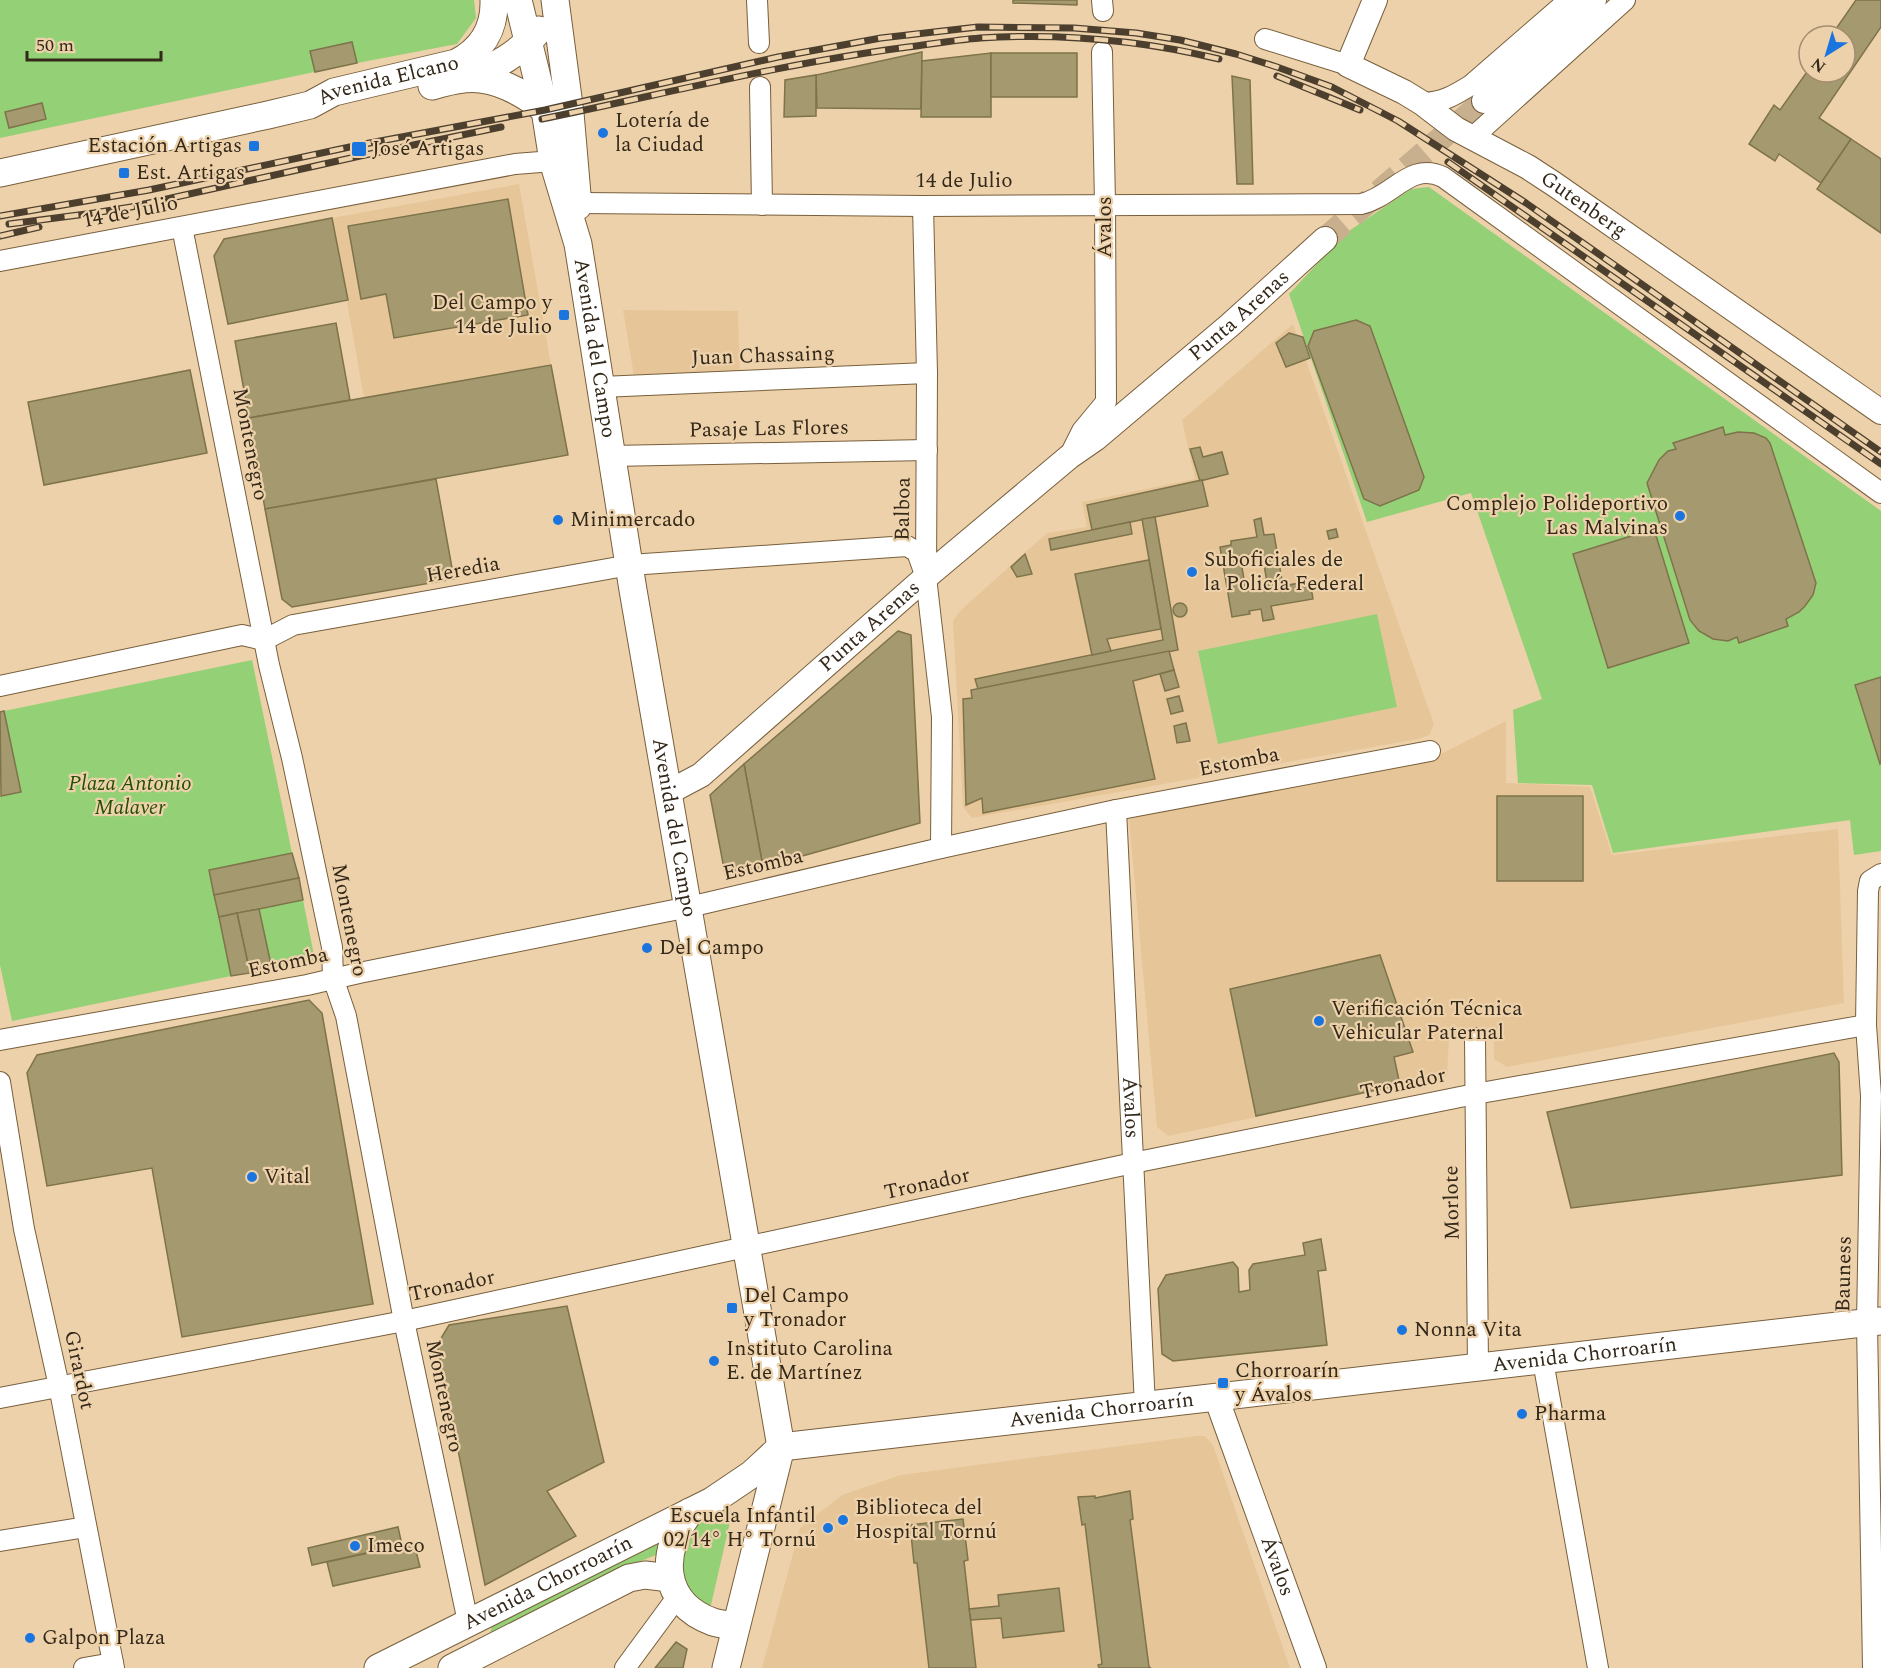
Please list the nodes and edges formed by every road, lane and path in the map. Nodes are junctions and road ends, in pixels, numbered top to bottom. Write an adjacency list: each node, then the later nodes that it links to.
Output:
1 (494, 0): 14 (main road)
2 (518, 0): 10 (main road, Avenida del Campo)
3 (757, 0): 11 (street)
4 (1375, 0): 13 (street)
5 (1569, 0): 17 (street)
6 (1594, 0): 16 (street)
7 (1625, 0): 19 (street)
8 (555, 2): 10 (main road); 22 (main road, Avenida del Campo)
9 (1265, 39): 13 (street, Gutenberg)
10 (528, 42): 14 (main road); 18 (main road, Avenida del Campo)
11 (759, 43)
12 (1102, 52): 23 (street, Ávalos)
13 (1348, 65): 17 (street, Gutenberg)
14 (467, 68): 18 (main road, Avenida Elcano); 21 (main road, Avenida Elcano)
15 (760, 87): 24 (street)
16 (1484, 101)
17 (1422, 103): 19 (street, Gutenberg)
18 (545, 110): 20 (main road, Avenida del Campo)
19 (1473, 138): 33 (street, Gutenberg)
20 (553, 161): 26 (street, 14 de Julio); 28 (main road, Avenida del Campo)
21 (0, 173)
22 (579, 203): 24 (street, 14 de Julio); 28 (main road, Avenida del Campo)
23 (1105, 204): 25 (street, 14 de Julio); 32 (street, Ávalos); 37 (street, 14 de Julio)
24 (762, 205): 25 (street, 14 de Julio)
25 (923, 206): 30 (street, Balboa)
26 (182, 227): 29 (street, 14 de Julio); 40 (street, Montenegro)
27 (1324, 239): 36 (street, Punta Arenas)
28 (578, 243): 31 (main road, Avenida del Campo)
29 (0, 261)
30 (927, 374): 31 (street, Juan Chassaing); 34 (street, Balboa)
31 (601, 387): 35 (main road, Avenida del Campo)
32 (1106, 402): 36 (street, Punta Arenas)
33 (1881, 412)
34 (927, 450): 35 (street, Pasaje Las Flores); 39 (street, Balboa)
35 (611, 456): 38 (main road, Avenida del Campo)
36 (1069, 457): 39 (street, Punta Arenas)
37 (1881, 493)
38 (630, 565): 39 (street, Heredia); 40 (street, Heredia); 43 (main road, Avenida del Campo)
39 (926, 577): 43 (street, Punta Arenas); 45 (street, Balboa)
40 (264, 640): 41 (street); 48 (street, Montenegro)
41 (0, 686)
42 (1431, 751): 44 (street, Estomba)
43 (669, 792): 47 (main road, Avenida del Campo)
44 (1116, 810): 45 (street, Estomba); 54 (street, Ávalos)
45 (941, 848): 47 (street, Estomba)
46 (1876, 878): 49 (street, Bauness)
47 (689, 907): 48 (street, Estomba); 56 (main road, Avenida del Campo)
48 (333, 978): 51 (street, Estomba); 57 (street, Montenegro)
49 (1866, 1025): 53 (street, Tronador); 58 (street, Bauness)
50 (1475, 1038): 53 (street, Morlote)
51 (0, 1040)
52 (0, 1082): 55 (street, Girardot)
53 (1475, 1094): 54 (street, Tronador); 60 (street, Morlote)
54 (1134, 1163): 56 (street, Tronador); 64 (street, Ávalos)
55 (9, 1188): 61 (street, Girardot)
56 (746, 1248): 57 (street, Tronador); 65 (main road, Avenida del Campo)
57 (404, 1321): 61 (street, Tronador); 70 (street, Montenegro)
58 (1874, 1322): 59 (main road, Avenida Chorroarín); 81 (street, Bauness)
59 (1543, 1361): 60 (main road, Avenida Chorroarín); 80 (street)
60 (1478, 1367): 62 (main road, Avenida Chorroarín)
61 (59, 1386): 63 (street, Tronador); 67 (street, Girardot)
62 (1216, 1397): 64 (main road, Avenida Chorroarín); 79 (street, Ávalos)
63 (0, 1398)
64 (1145, 1406): 65 (main road, Avenida Chorroarín)
65 (781, 1447): 66 (main road, Avenida Chorroarín); 71 (main road)
66 (691, 1511): 69 (main road); 70 (main road, Avenida Chorroarín)
67 (86, 1527): 68 (street); 73 (street, Girardot)
68 (0, 1541)
69 (674, 1587): 71 (main road); 72 (main road, Avenida Chorroarín); 77 (street)
70 (468, 1622): 72 (main road); 75 (main road, Avenida Chorroarín)
71 (736, 1626): 78 (main road)
72 (481, 1654): 76 (main road, Avenida Chorroarín)
73 (114, 1665): 74 (street)
74 (84, 1668)
75 (378, 1668)
76 (452, 1668)
77 (625, 1668)
78 (726, 1668)
79 (1314, 1668)
80 (1598, 1668)
81 (1873, 1668)

